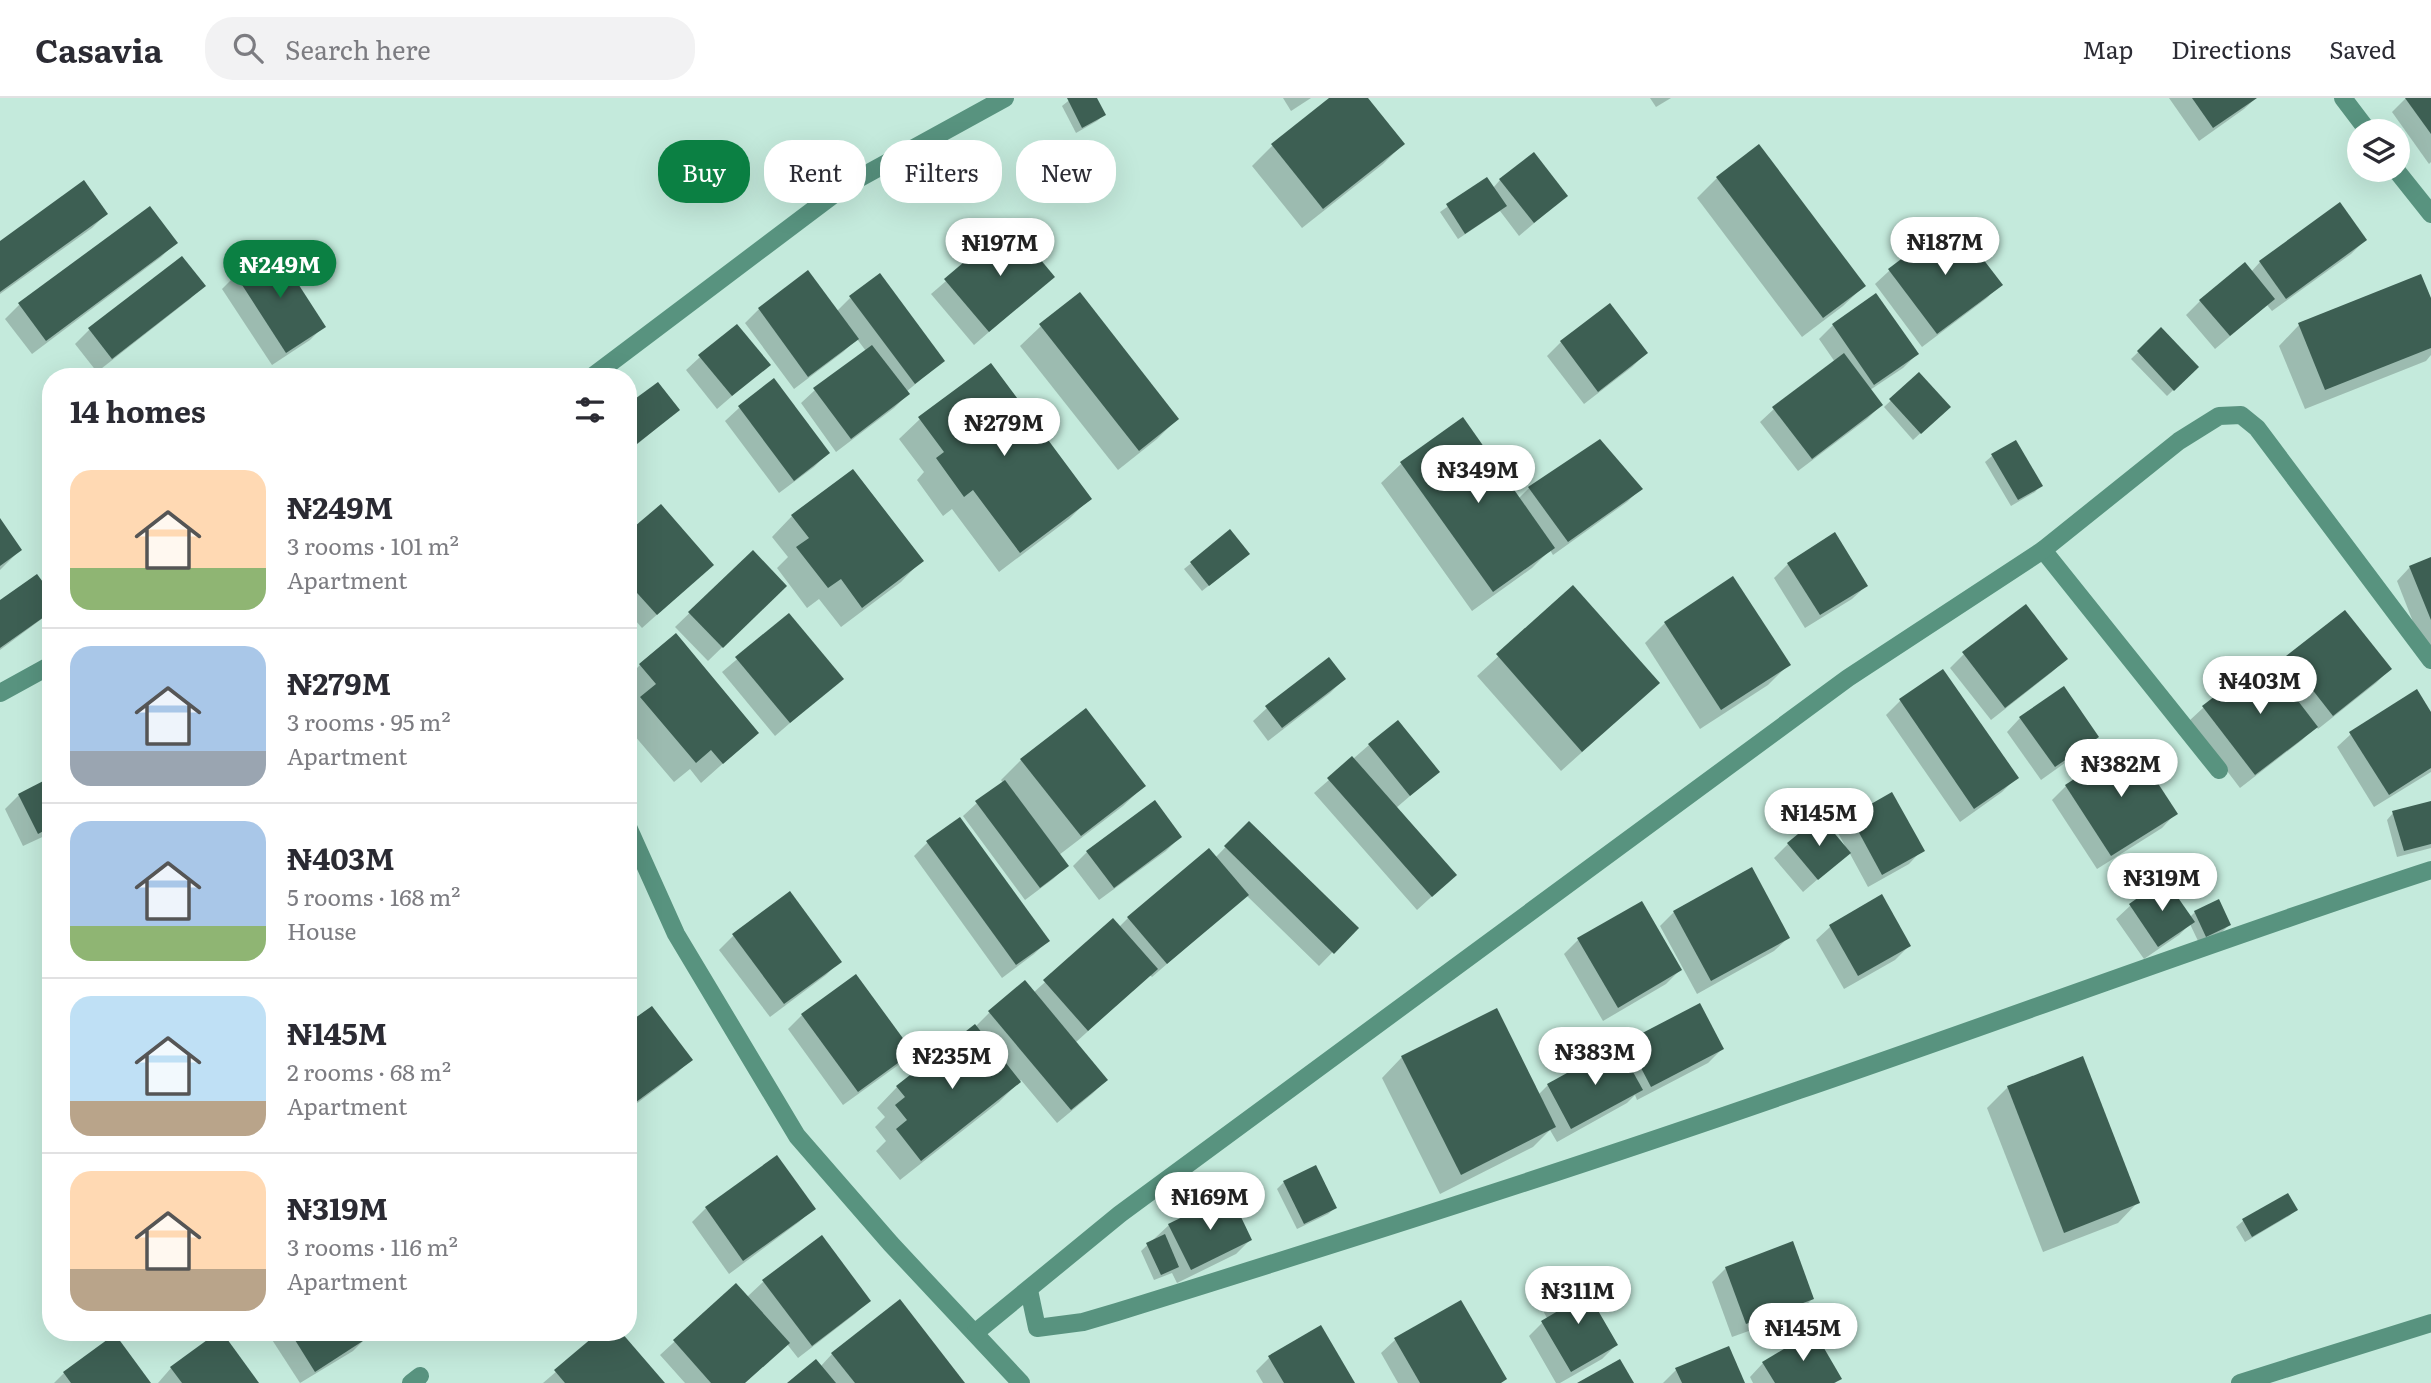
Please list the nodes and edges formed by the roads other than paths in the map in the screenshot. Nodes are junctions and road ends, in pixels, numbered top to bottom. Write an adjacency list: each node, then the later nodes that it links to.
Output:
1 (1004, 98): 6 (street)
2 (2343, 98): 3 (street)
3 (2359, 119)
4 (2406, 182): 5 (street)
5 (2431, 214)
6 (604, 368)
7 (2043, 550): 8 (street); 11 (street); 14 (street)
8 (2431, 660)
9 (42, 670): 10 (street)
10 (0, 693)
11 (2219, 770)
12 (637, 847): 16 (street)
13 (2431, 870): 14 (street)
14 (1029, 1290): 16 (street)
15 (2431, 1323): 18 (street)
16 (976, 1332): 17 (street)
17 (1021, 1383)
18 (2240, 1383)

